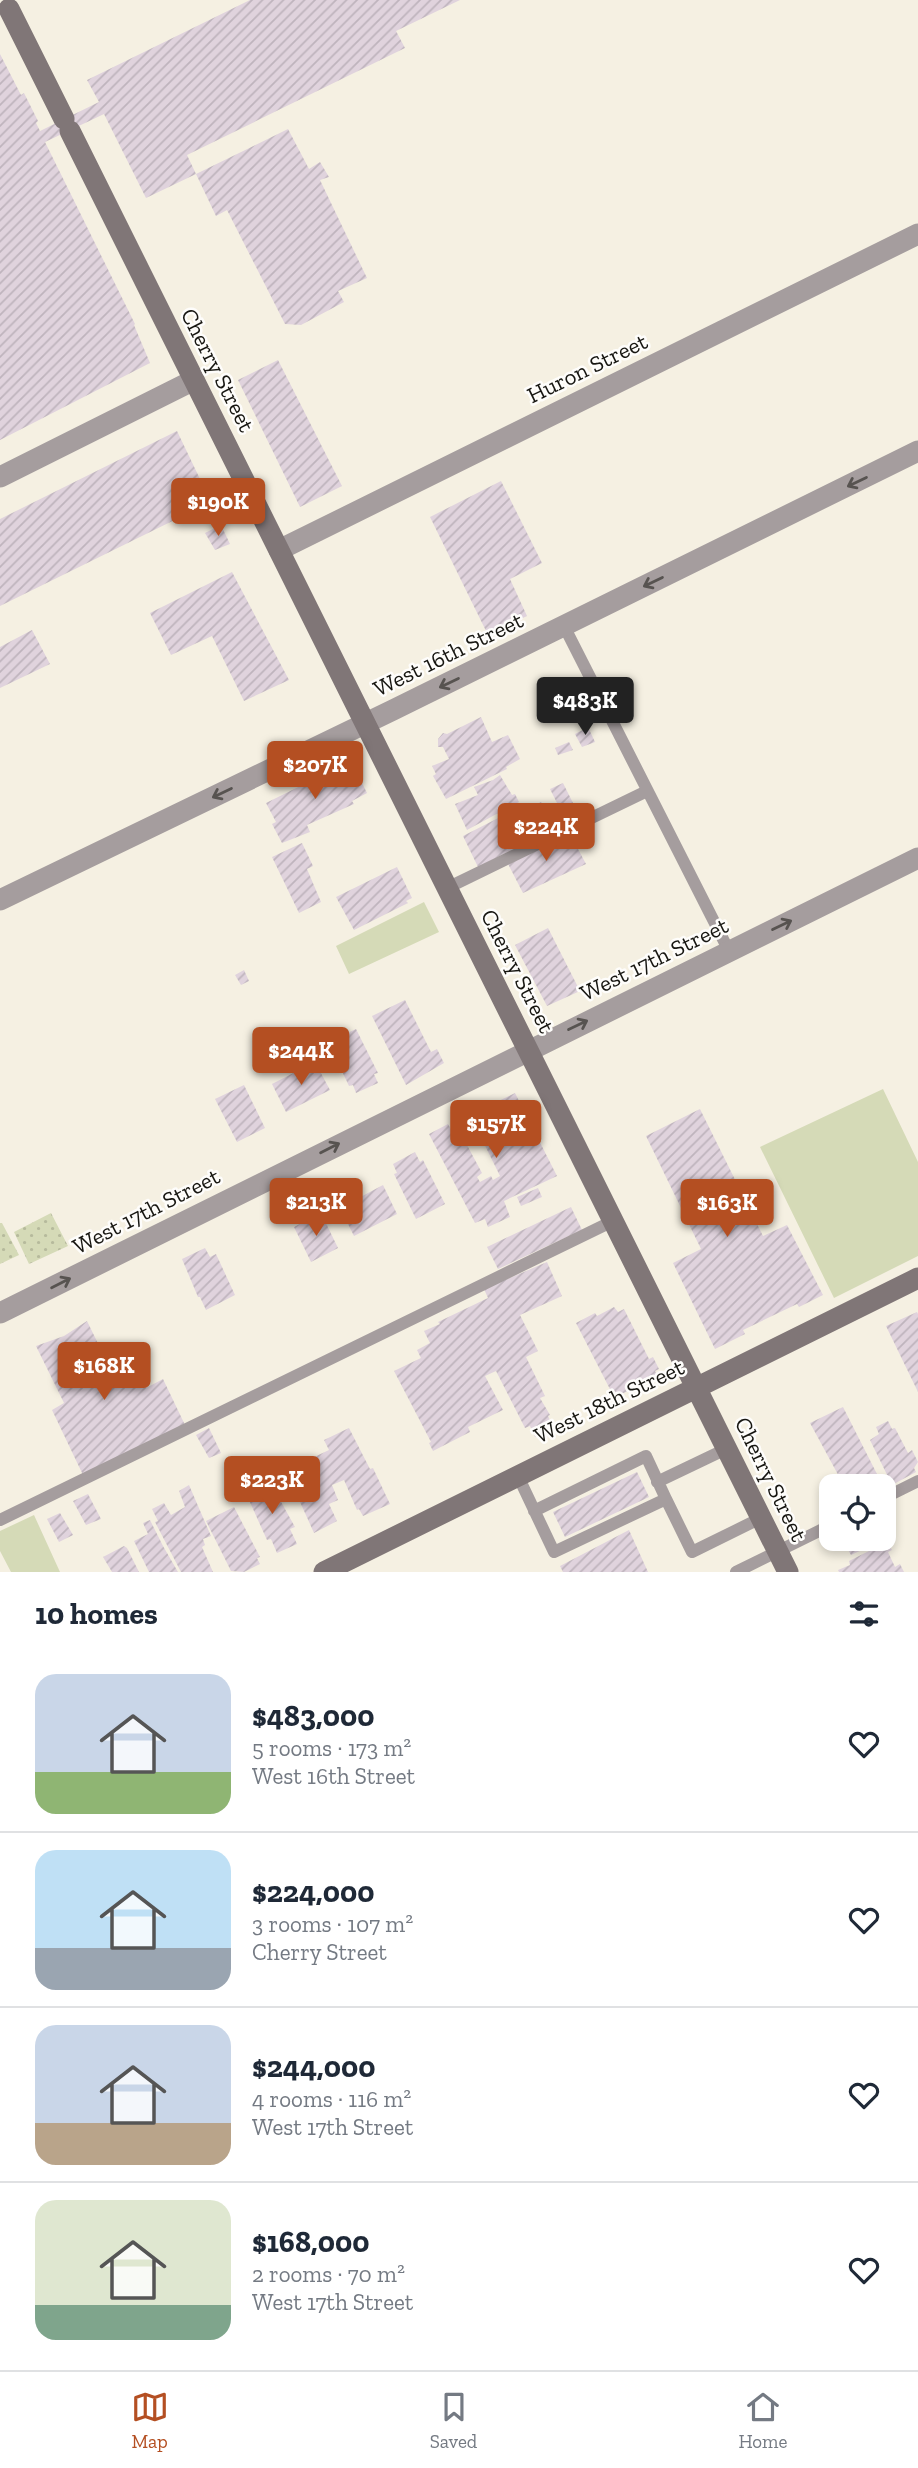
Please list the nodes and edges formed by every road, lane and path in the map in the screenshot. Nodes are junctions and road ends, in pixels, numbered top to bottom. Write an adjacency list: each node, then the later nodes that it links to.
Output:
1 (9, 9): 3 (street, Cherry Street)
2 (918, 234): 6 (street, Huron Street)
3 (194, 380): 5 (street); 6 (street, Cherry Street)
4 (918, 452): 7 (street, West 16th Street, one-way to 7)
5 (0, 477)
6 (279, 550): 8 (street, Cherry Street)
7 (564, 626): 8 (street, West 16th Street, one-way to 8); 9 (lane)
8 (365, 724): 11 (street, Cherry Street); 12 (street, West 16th Street, one-way to 12)
9 (647, 791): 11 (lane); 13 (lane)
10 (918, 858): 13 (street, West 17th Street, one-way to 10)
11 (447, 888): 14 (street, Cherry Street)
12 (0, 900)
13 (729, 951): 14 (street, West 17th Street, one-way to 13)
14 (528, 1050): 15 (street, Cherry Street); 17 (street, West 17th Street, one-way to 14)
15 (612, 1221): 18 (street, Cherry Street); 27 (lane)
16 (918, 1278): 18 (street, West 18th Street)
17 (0, 1314)
18 (696, 1388): 19 (street, Cherry Street); 20 (street, West 18th Street)
19 (726, 1449): 22 (lane); 26 (street, Cherry Street)
20 (518, 1476): 25 (lane); 30 (street, West 18th Street)
21 (918, 1481): 23 (lane)
22 (657, 1482): 24 (lane); 25 (lane)
23 (896, 1493)
24 (666, 1499): 25 (lane); 26 (lane)
25 (534, 1511)
26 (761, 1518): 29 (street, Cherry Street)
27 (0, 1520)
28 (819, 1531): 29 (lane)
29 (777, 1551): 31 (lane); 32 (street, Cherry Street)
30 (324, 1572)
31 (736, 1572)
32 (788, 1572)

